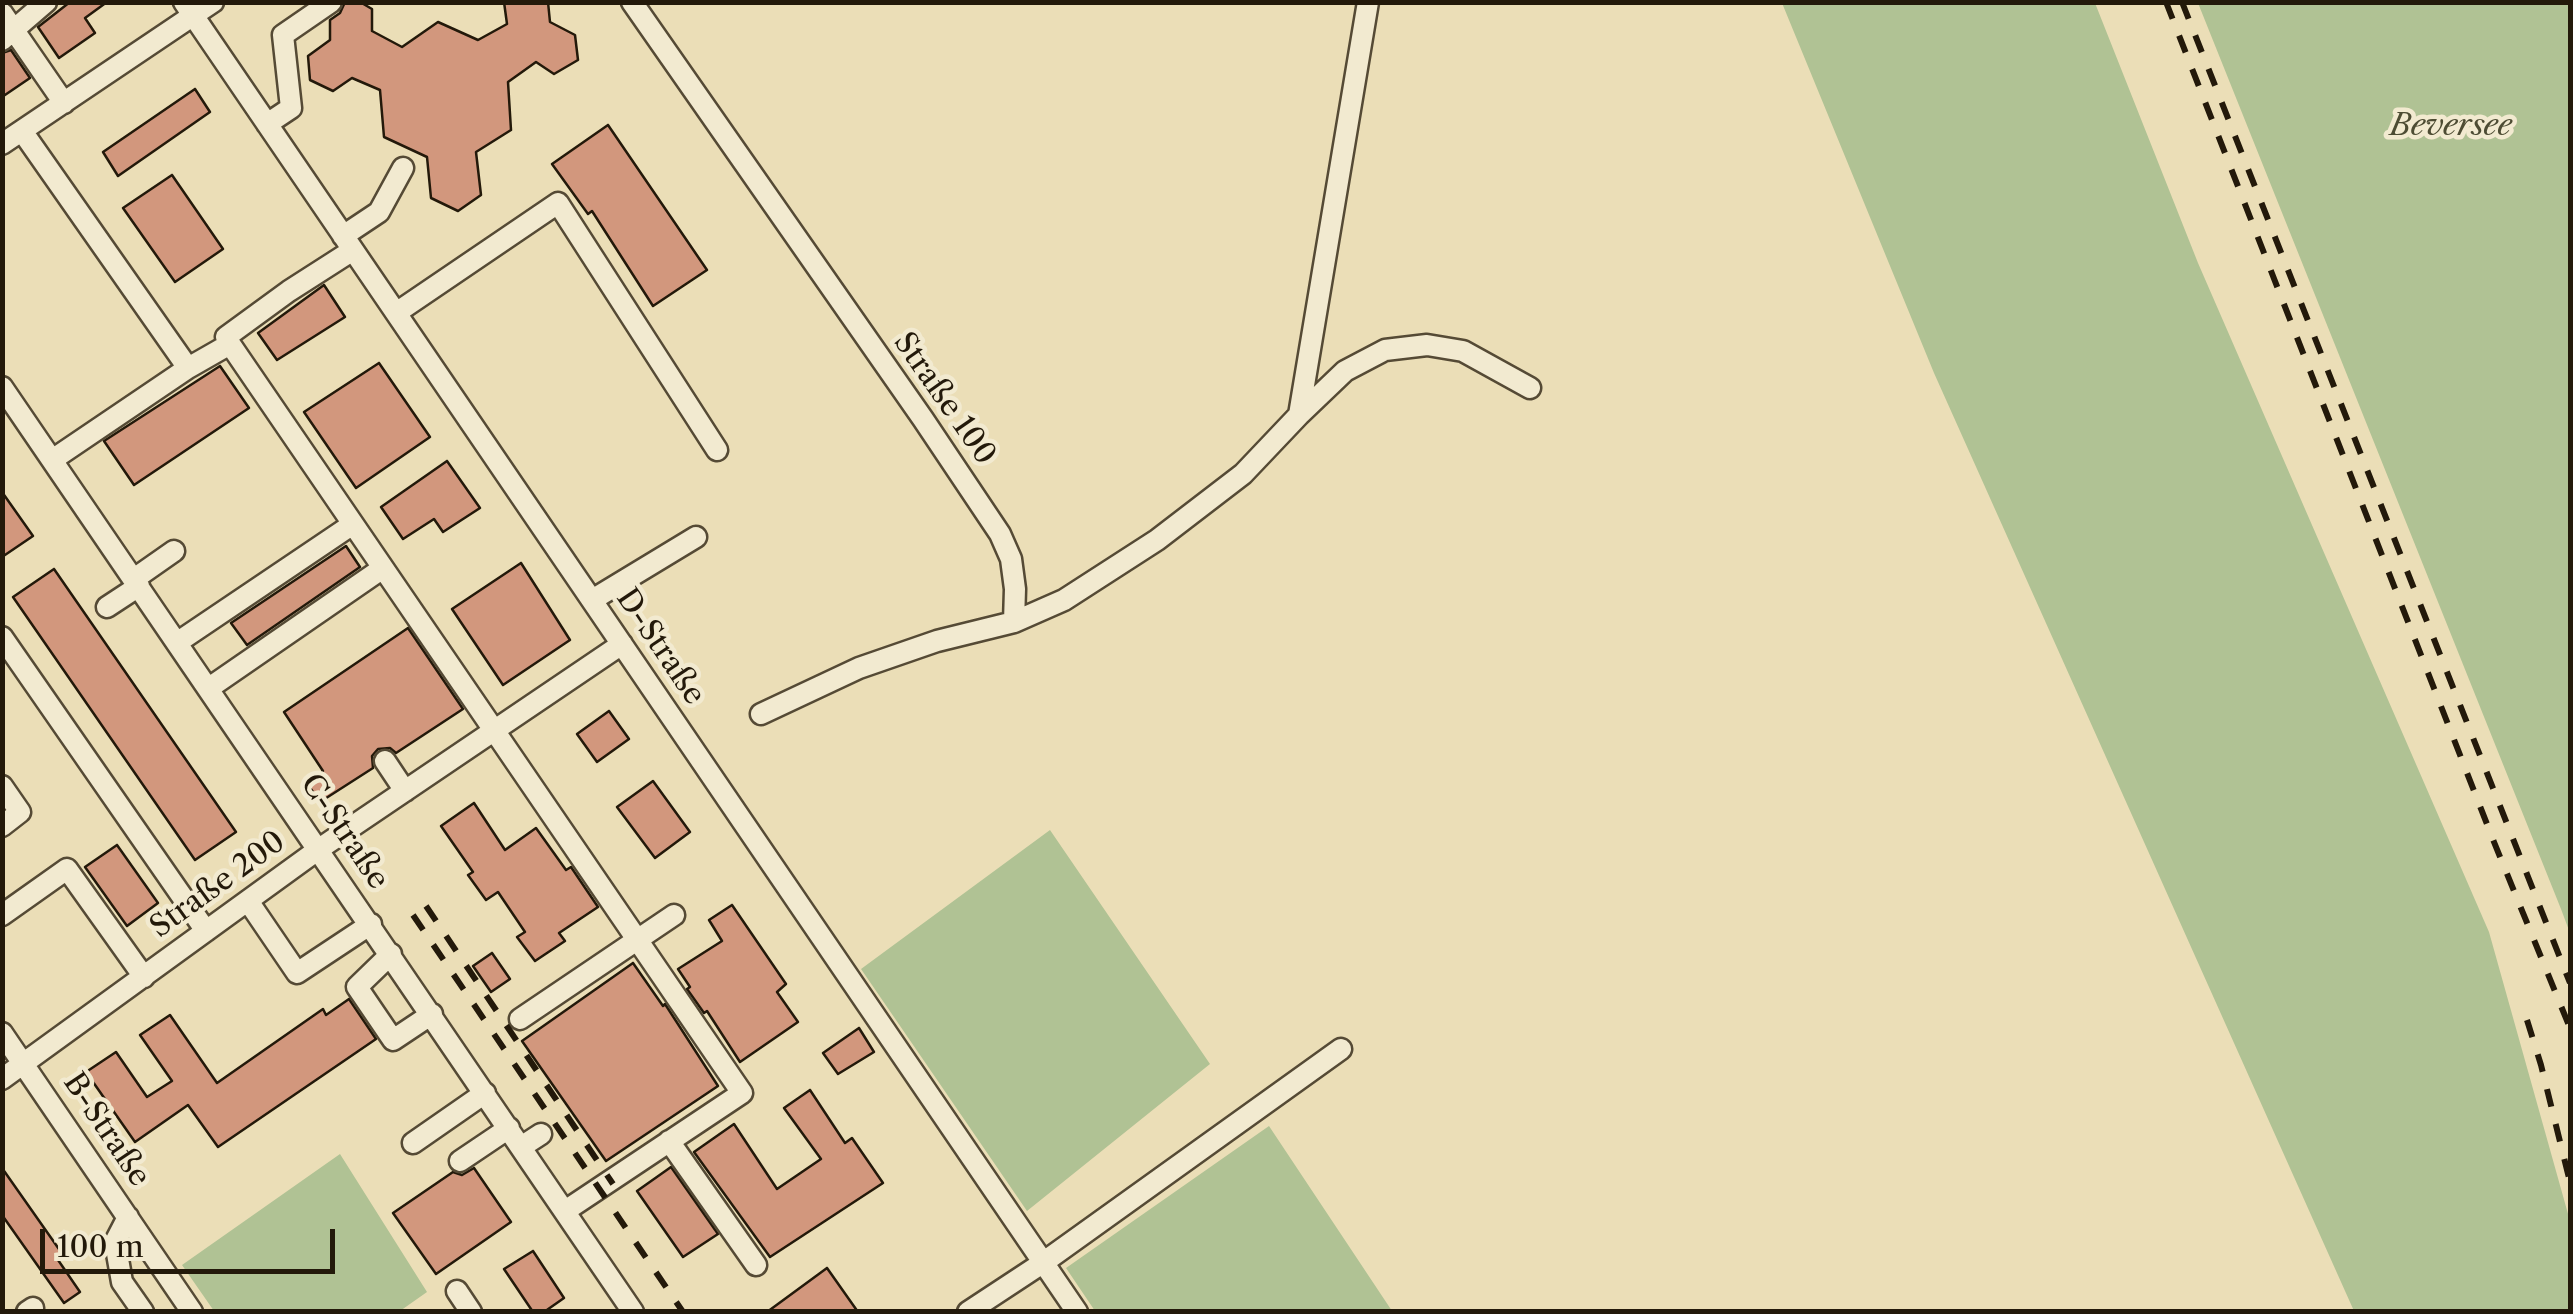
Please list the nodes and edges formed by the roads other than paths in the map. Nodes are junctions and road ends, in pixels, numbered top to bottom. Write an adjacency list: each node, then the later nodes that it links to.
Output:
1 (46, 2): 8 (lane)
2 (213, 2): 6 (lane)
3 (331, 2): 10 (lane)
4 (632, 2): 30 (lane, Straße 100)
5 (1368, 2): 20 (lane)
6 (189, 9): 9 (lane); 10 (lane, D-Straße)
7 (2, 13): 8 (lane)
8 (9, 36): 9 (lane)
9 (64, 103): 11 (lane)
10 (267, 124): 14 (lane, D-Straße)
11 (22, 131): 12 (lane); 17 (lane)
12 (2, 144)
13 (403, 168): 14 (lane)
14 (348, 243): 15 (lane, D-Straße); 16 (lane)
15 (396, 313): 21 (lane); 28 (lane, D-Straße)
16 (230, 344): 17 (lane); 23 (lane)
17 (188, 368): 22 (lane)
18 (2, 387): 22 (lane, C-Straße)
19 (1530, 388): 20 (lane)
20 (1299, 415): 30 (lane)
21 (717, 450)
22 (52, 460): 27 (lane, C-Straße)
23 (353, 524): 26 (lane); 32 (lane)
24 (696, 537): 28 (lane)
25 (174, 551): 27 (lane)
26 (383, 568): 34 (lane); 36 (lane)
27 (136, 582): 29 (lane); 32 (lane, C-Straße)
28 (592, 600): 33 (lane, D-Straße)
29 (107, 607)
30 (1014, 622): 35 (lane)
31 (2, 637): 46 (lane)
32 (178, 642): 34 (lane, C-Straße)
33 (622, 644): 36 (lane, Straße 200); 65 (lane, D-Straße)
34 (209, 688): 41 (lane, C-Straße)
35 (761, 714)
36 (494, 730): 39 (lane, Straße 200); 47 (lane)
37 (385, 762): 39 (lane)
38 (2, 786): 40 (lane)
39 (405, 791): 41 (lane, Straße 200)
40 (2, 826)
41 (320, 849): 42 (lane, Straße 200); 45 (lane, C-Straße)
42 (248, 901): 45 (lane); 46 (lane, Straße 200)
43 (2, 915): 49 (lane)
44 (674, 915): 47 (lane)
45 (371, 924): 48 (lane, C-Straße)
46 (206, 931): 49 (lane, Straße 200)
47 (638, 940): 51 (lane); 59 (lane)
48 (391, 954): 50 (lane, C-Straße); 50 (lane)
49 (144, 977): 54 (lane, Straße 200)
50 (432, 1014): 56 (lane, C-Straße)
51 (520, 1018)
52 (2, 1032): 54 (lane, B-Straße)
53 (1341, 1049): 65 (lane)
54 (24, 1064): 55 (lane, Straße 200); 64 (lane, B-Straße)
55 (2, 1079)
56 (485, 1093): 57 (lane, C-Straße); 60 (lane)
57 (509, 1128): 61 (lane, C-Straße); 62 (lane)
58 (540, 1134): 61 (lane)
59 (669, 1141): 63 (lane); 66 (lane)
60 (413, 1143)
61 (522, 1147): 63 (lane, C-Straße)
62 (460, 1161)
63 (565, 1211): 71 (lane, C-Straße)
64 (128, 1217): 68 (lane); 69 (lane, B-Straße)
65 (1044, 1262): 72 (lane); 73 (lane, D-Straße)
66 (756, 1265)
67 (457, 1291): 70 (lane)
68 (143, 1312)
69 (192, 1312)
70 (470, 1312)
71 (633, 1312)
72 (968, 1312)
73 (1077, 1312)

